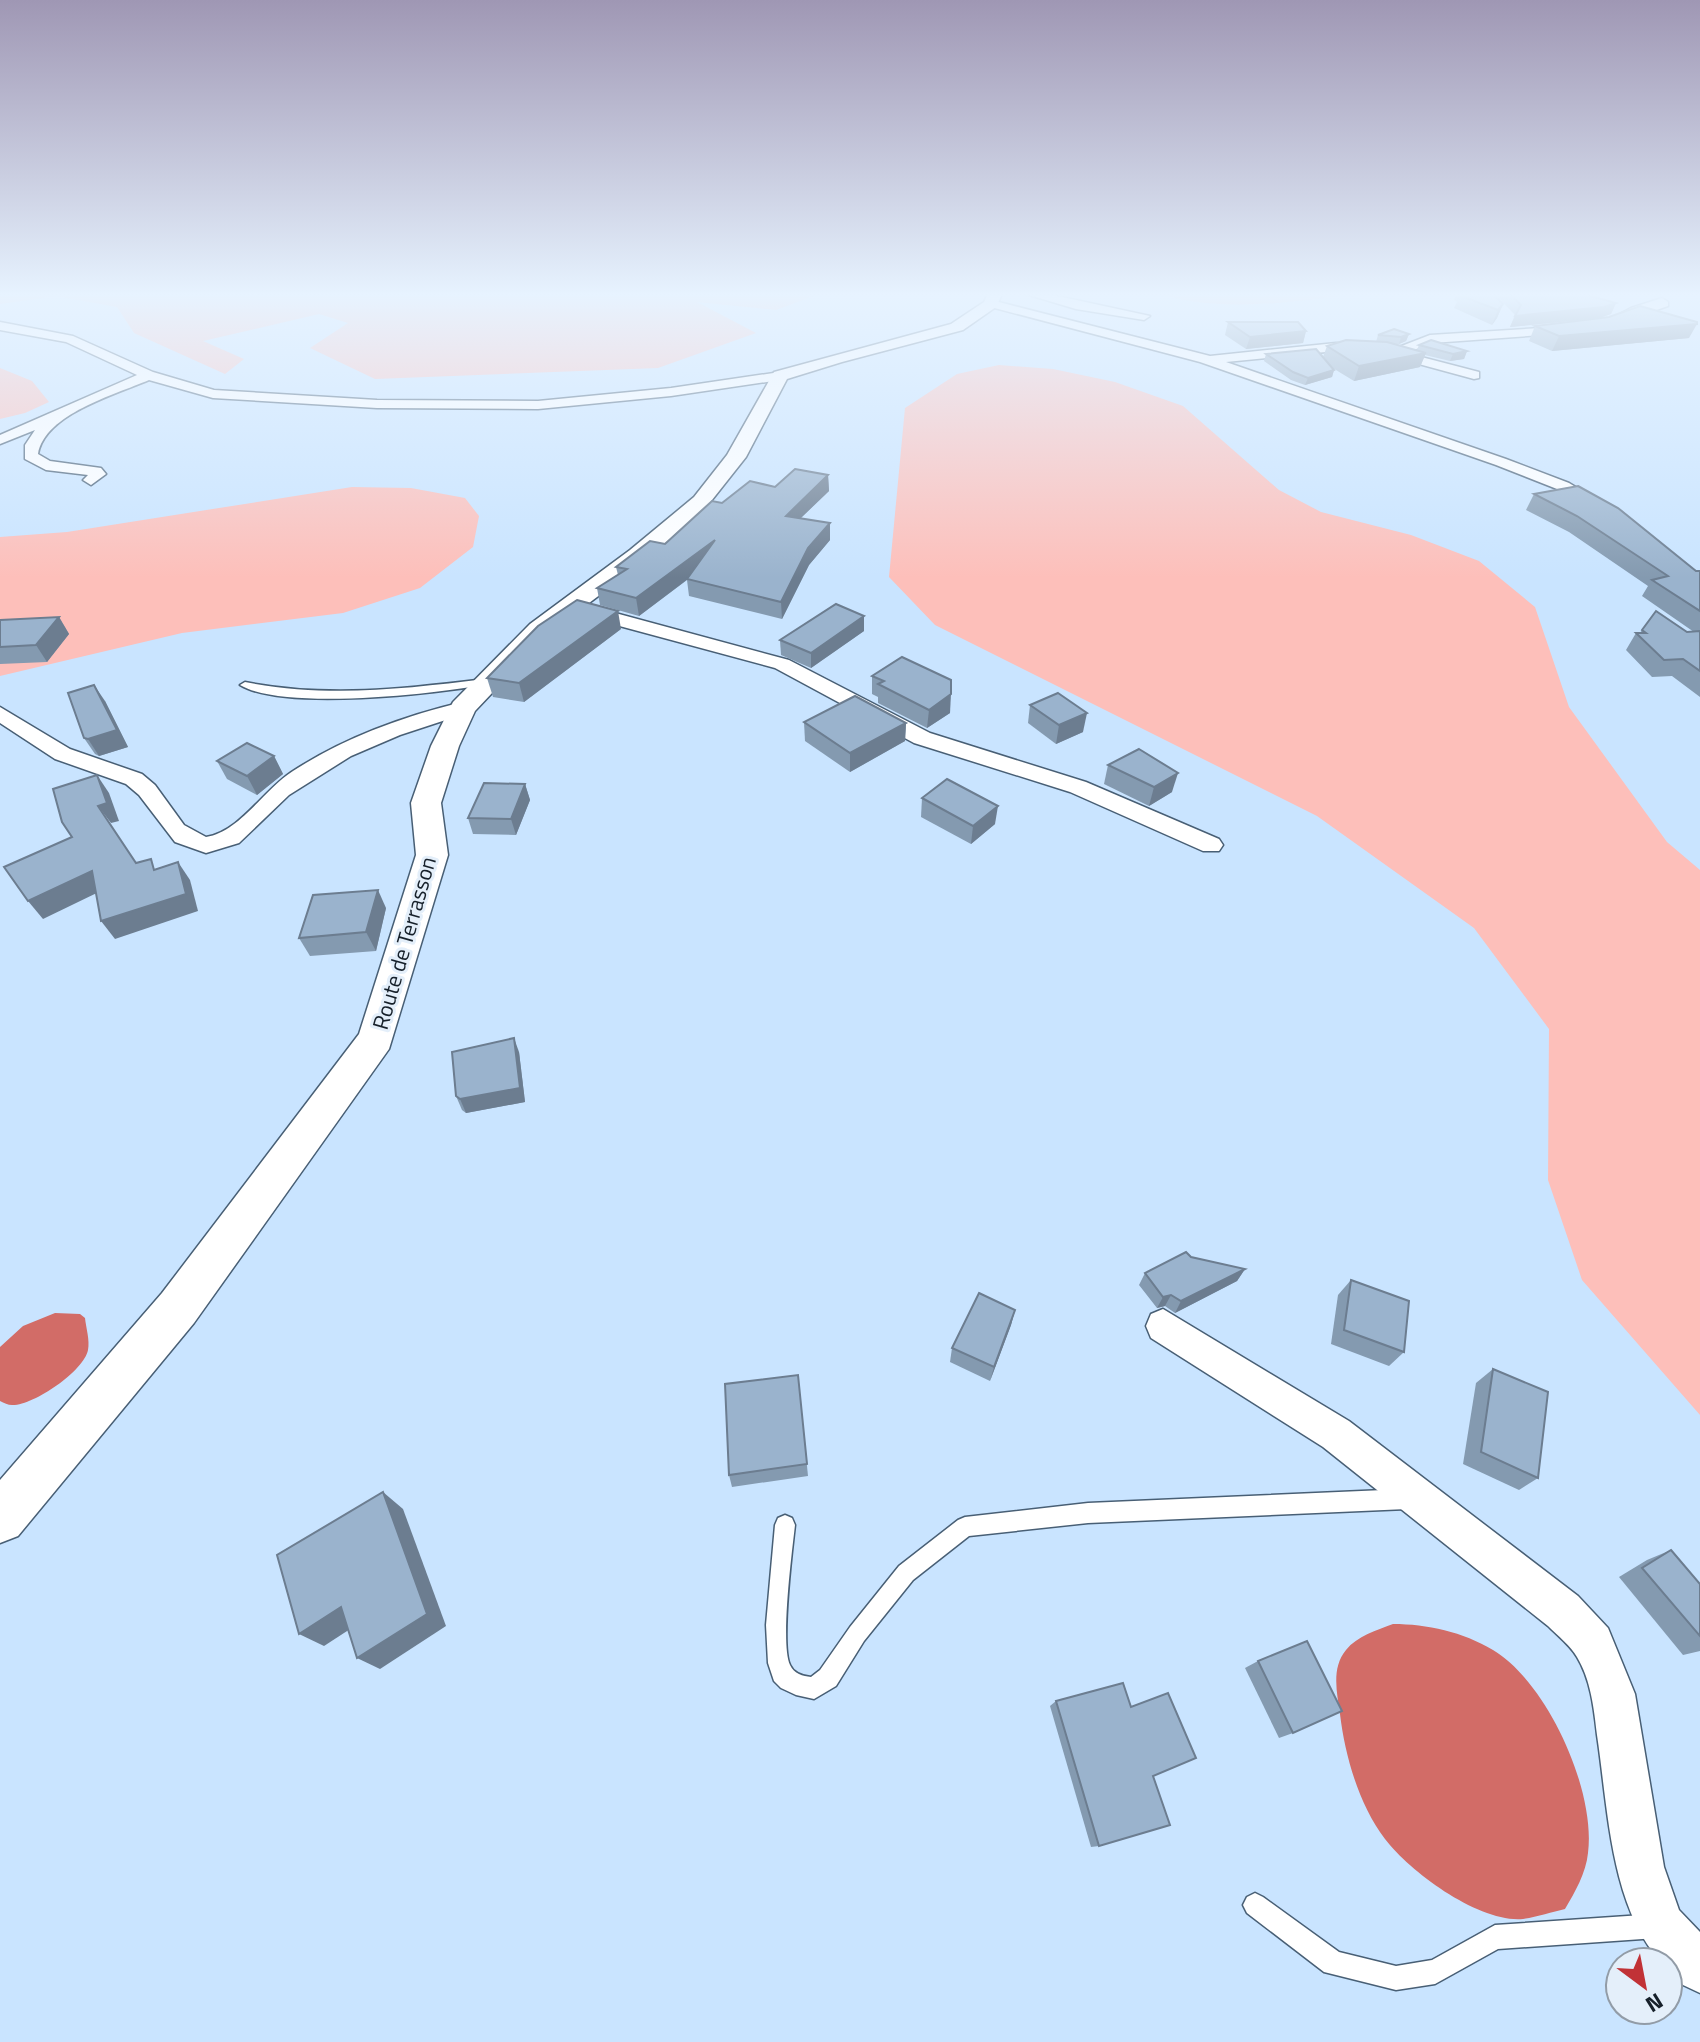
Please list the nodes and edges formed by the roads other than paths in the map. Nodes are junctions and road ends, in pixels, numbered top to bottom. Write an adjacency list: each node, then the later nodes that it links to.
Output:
1 (121, 387): 6 (street)
2 (190, 387): 3 (street)
3 (703, 387)
4 (774, 387): 10 (street, Route de Terrasson)
5 (1286, 387): 9 (street)
6 (67, 412): 7 (street); 8 (street)
7 (0, 440)
8 (91, 480)
9 (1608, 512)
10 (570, 606): 11 (street, Route de Terrasson); 15 (street)
11 (485, 682): 12 (lane); 13 (street, Route de Terrasson)
12 (245, 685)
13 (463, 708): 14 (street); 18 (street, Route de Terrasson)
14 (0, 713)
15 (1211, 845)
16 (1163, 1326): 17 (street)
17 (1420, 1499): 19 (lane); 21 (street)
18 (0, 1518)
19 (785, 1525)
20 (1255, 1905): 21 (lane)
21 (1661, 1926): 22 (street)
22 (1700, 1968)

